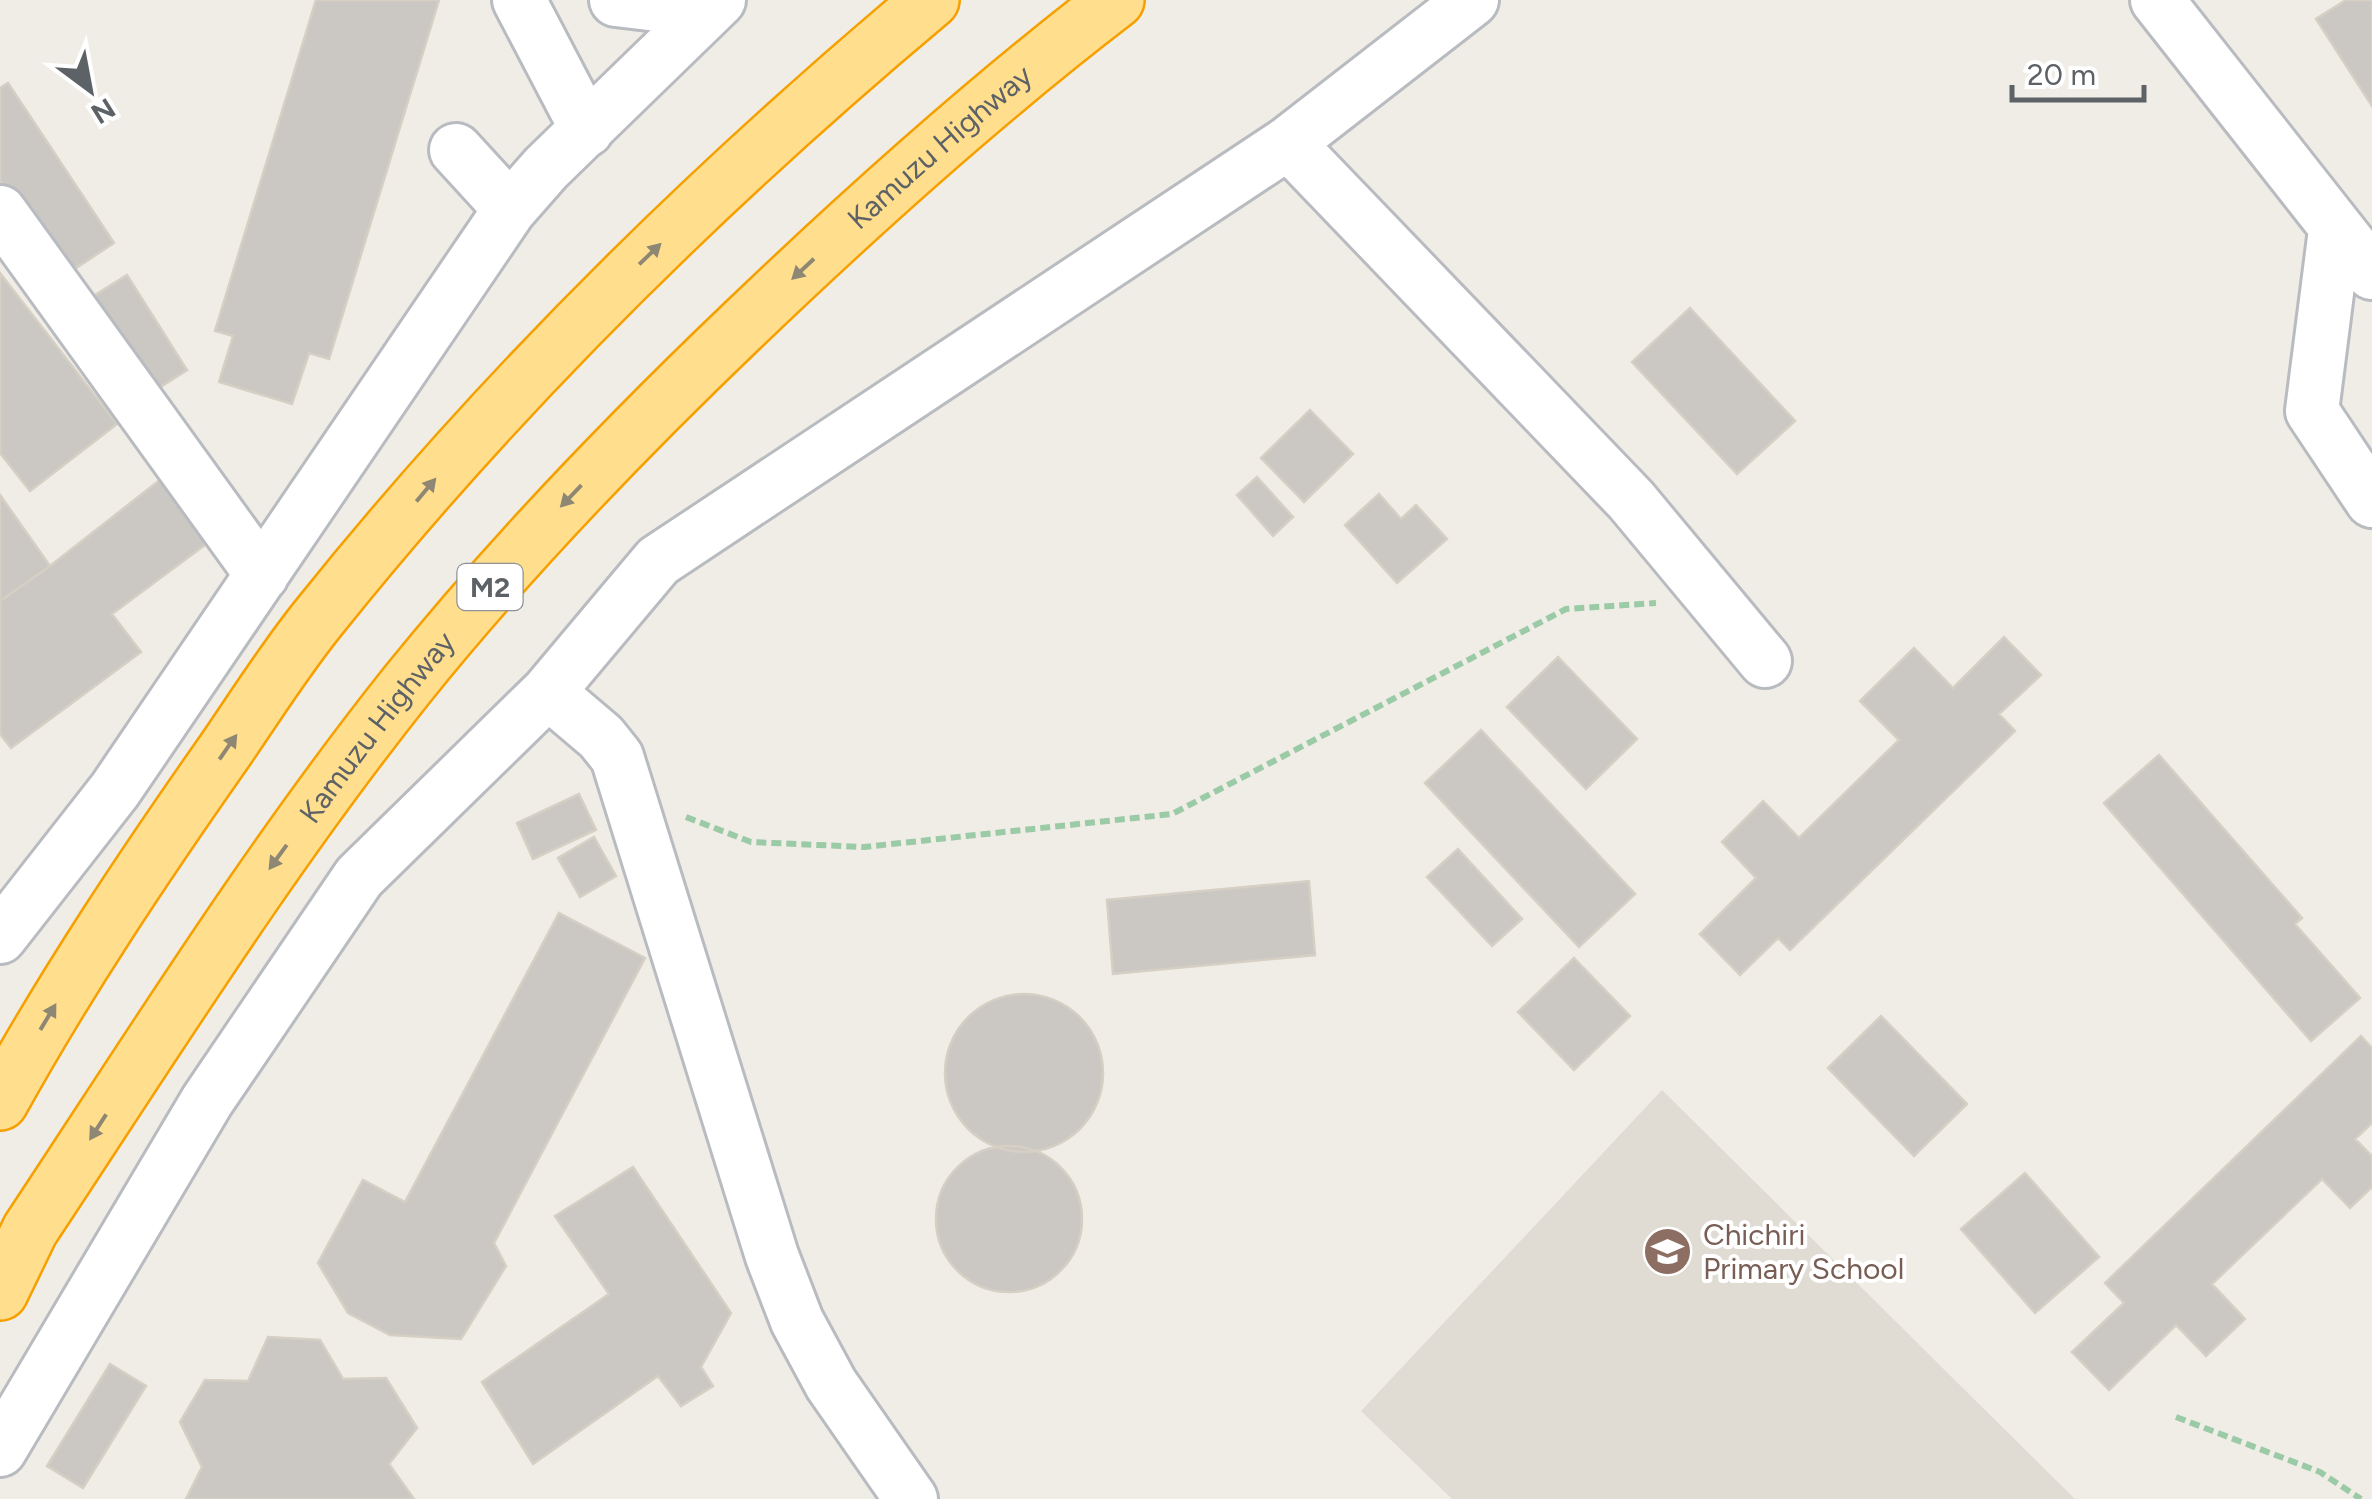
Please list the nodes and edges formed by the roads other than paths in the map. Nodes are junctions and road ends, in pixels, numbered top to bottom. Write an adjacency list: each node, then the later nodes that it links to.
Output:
1 (519, 0): 8 (street)
2 (616, 0): 7 (street)
3 (931, 0): 20 (highway, one-way to 3)
4 (1116, 0): 21 (highway, Kamuzu Highway / M2, one-way to 21)
5 (1472, 0): 9 (street)
6 (2157, 0): 13 (street)
7 (713, 5): 8 (street)
8 (587, 130): 11 (street)
9 (1288, 143): 17 (street); 18 (street)
10 (456, 150): 11 (street)
11 (510, 209): 16 (street)
12 (0, 212): 16 (street)
13 (2335, 230): 14 (street); 15 (street)
14 (2372, 273)
15 (2372, 501)
16 (262, 575): 19 (street)
17 (1765, 662)
18 (548, 692): 22 (street); 23 (street)
19 (0, 937)
20 (0, 1102)
21 (0, 1292)
22 (0, 1450)
23 (911, 1499)

